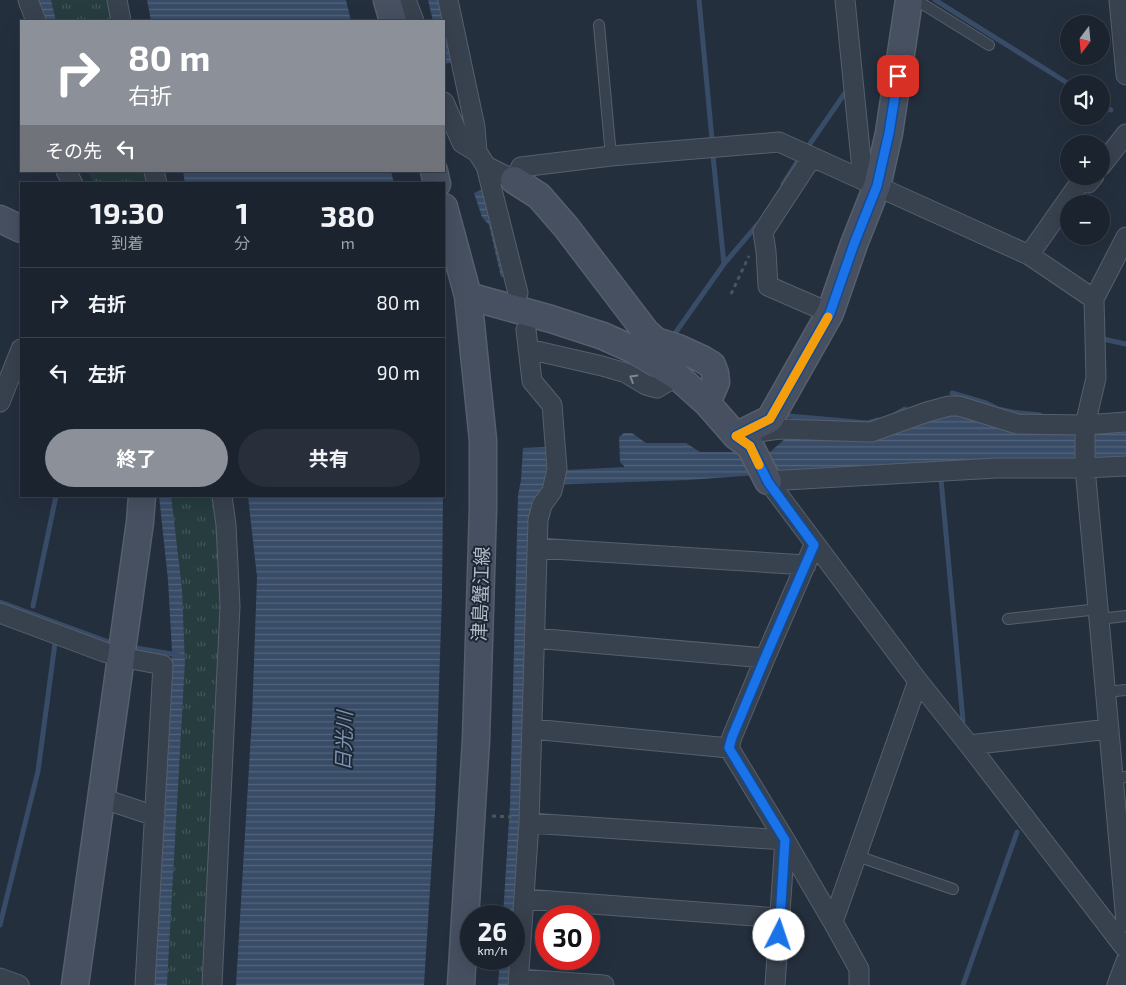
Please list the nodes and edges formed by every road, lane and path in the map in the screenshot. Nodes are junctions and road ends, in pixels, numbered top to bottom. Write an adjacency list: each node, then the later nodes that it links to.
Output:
1 (28, 0): 10 (street)
2 (117, 0): 11 (street)
3 (387, 0): 12 (street)
4 (406, 0): 13 (street)
5 (448, 0): 22 (street)
6 (845, 0): 24 (street)
7 (908, 0): 24 (street)
8 (916, 0): 15 (lane)
9 (1119, 0): 16 (street)
10 (36, 20)
11 (121, 20)
12 (393, 20)
13 (414, 20)
14 (599, 25): 20 (lane)
15 (988, 45)
16 (1126, 75)
17 (445, 104): 22 (street)
18 (1126, 134): 19 (street)
19 (1110, 154)
20 (611, 156): 21 (street); 23 (street)
21 (812, 157): 24 (street); 29 (street)
22 (482, 159): 23 (street); 32 (street)
23 (514, 180): 42 (street)
24 (870, 183): 31 (street); 36 (street)
25 (1078, 185): 31 (street)
26 (445, 211): 34 (street, 津島蟹江線)
27 (0, 219): 28 (street)
28 (20, 229)
29 (763, 232): 33 (path); 36 (street)
30 (1126, 237): 35 (street)
31 (1029, 256): 35 (street)
32 (518, 293)
33 (731, 294)
34 (468, 296): 40 (street); 88 (street, 津島蟹江線)
35 (1094, 299): 44 (street)
36 (830, 313): 45 (street)
37 (526, 330): 38 (street)
38 (528, 349): 40 (street, one-way to 38); 52 (street)
39 (20, 351): 41 (street)
40 (677, 376): 42 (street)
41 (1, 397)
42 (707, 404): 45 (street)
43 (1126, 422): 44 (street)
44 (1085, 425): 45 (street); 47 (street)
45 (743, 441): 48 (street)
46 (1126, 466): 47 (street)
47 (1085, 468): 48 (street); 55 (street)
48 (767, 480): 51 (street)
49 (142, 497): 59 (street)
50 (222, 497): 87 (street)
51 (814, 545): 53 (street); 61 (street)
52 (537, 548): 53 (street); 58 (street)
53 (806, 565): 60 (street)
54 (0, 613): 59 (street)
55 (1099, 614): 56 (lane); 57 (lane); 63 (street)
56 (1126, 616)
57 (1008, 619)
58 (534, 638): 60 (street); 64 (street)
59 (122, 651): 69 (street); 70 (street)
60 (765, 658): 67 (street)
61 (918, 681): 66 (street); 74 (street)
62 (1126, 690): 63 (lane)
63 (1106, 692): 65 (street)
64 (532, 729): 67 (street); 72 (street)
65 (1109, 729): 66 (street); 68 (street)
66 (969, 745): 80 (street)
67 (729, 748): 73 (street)
68 (1120, 777): 79 (street)
69 (101, 798): 70 (street); 85 (street)
70 (155, 816): 86 (street)
71 (496, 816): 72 (path)
72 (522, 820): 73 (street); 76 (street)
73 (785, 840): 77 (street); 78 (street)
74 (857, 856): 75 (lane); 78 (street)
75 (954, 889)
76 (524, 899): 77 (street); 83 (street)
77 (780, 918): 90 (street)
78 (833, 922): 91 (street)
79 (1126, 922)
80 (1126, 949)
81 (1126, 960): 92 (street)
82 (0, 978): 84 (street)
83 (518, 982): 89 (street)
84 (19, 985)
85 (76, 985)
86 (145, 985)
87 (212, 985)
88 (462, 985)
89 (604, 985)
90 (775, 985)
91 (859, 985)
92 (1117, 985)

